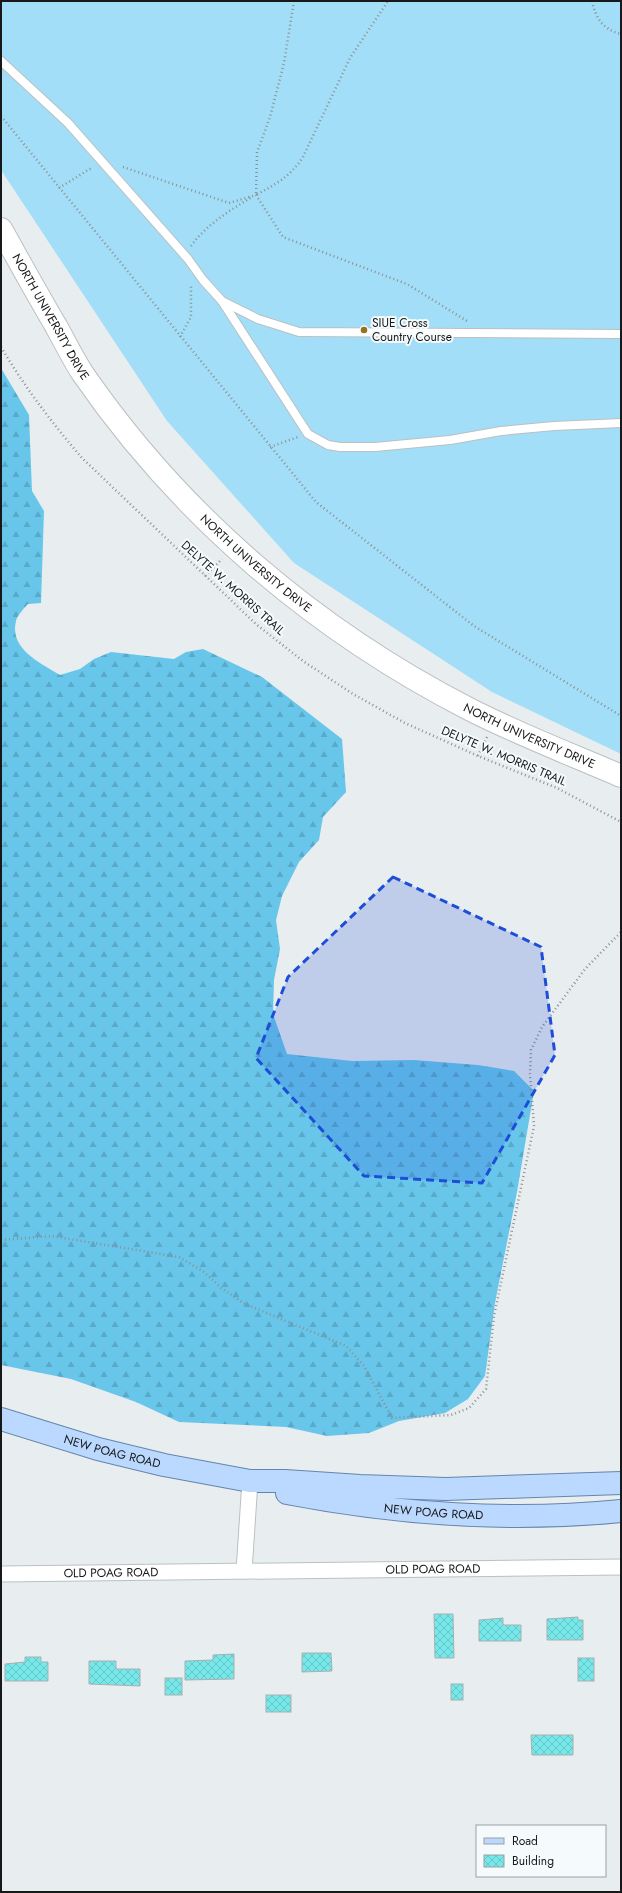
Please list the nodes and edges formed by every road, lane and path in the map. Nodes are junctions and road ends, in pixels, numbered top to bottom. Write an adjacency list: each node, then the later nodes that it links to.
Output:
1 (294, 1): 9 (path)
2 (388, 1): 9 (path)
3 (592, 1): 4 (path)
4 (621, 34)
5 (1, 61): 7 (lane)
6 (1, 116): 8 (path)
7 (103, 161): 8 (path); 9 (path); 11 (lane)
8 (60, 188): 15 (path)
9 (256, 195): 11 (path); 13 (path)
10 (1, 229): 20 (main road, NORTH UNIVERSITY DRIVE)
11 (188, 259): 12 (lane); 15 (path)
12 (222, 301): 13 (lane); 18 (lane)
13 (488, 334): 14 (lane)
14 (621, 334)
15 (180, 337): 19 (path)
16 (1, 346): 21 (path, DELYTE W. MORRIS TRAIL)
17 (621, 423): 18 (lane)
18 (308, 434): 19 (path)
19 (270, 447): 22 (path)
20 (234, 548): 21 (path); 23 (main road, NORTH UNIVERSITY DRIVE)
21 (205, 576): 24 (path, DELYTE W. MORRIS TRAIL)
22 (621, 716)
23 (621, 776)
24 (621, 822)
25 (621, 932): 26 (path)
26 (1, 1240)
27 (1, 1419): 28 (main road, NEW POAG ROAD)
28 (250, 1481): 29 (main road, NEW POAG ROAD); 30 (main road, NEW POAG ROAD); 32 (street)
29 (621, 1483)
30 (621, 1511)
31 (621, 1567): 32 (street, OLD POAG ROAD)
32 (244, 1571): 33 (street, OLD POAG ROAD)
33 (1, 1574)

